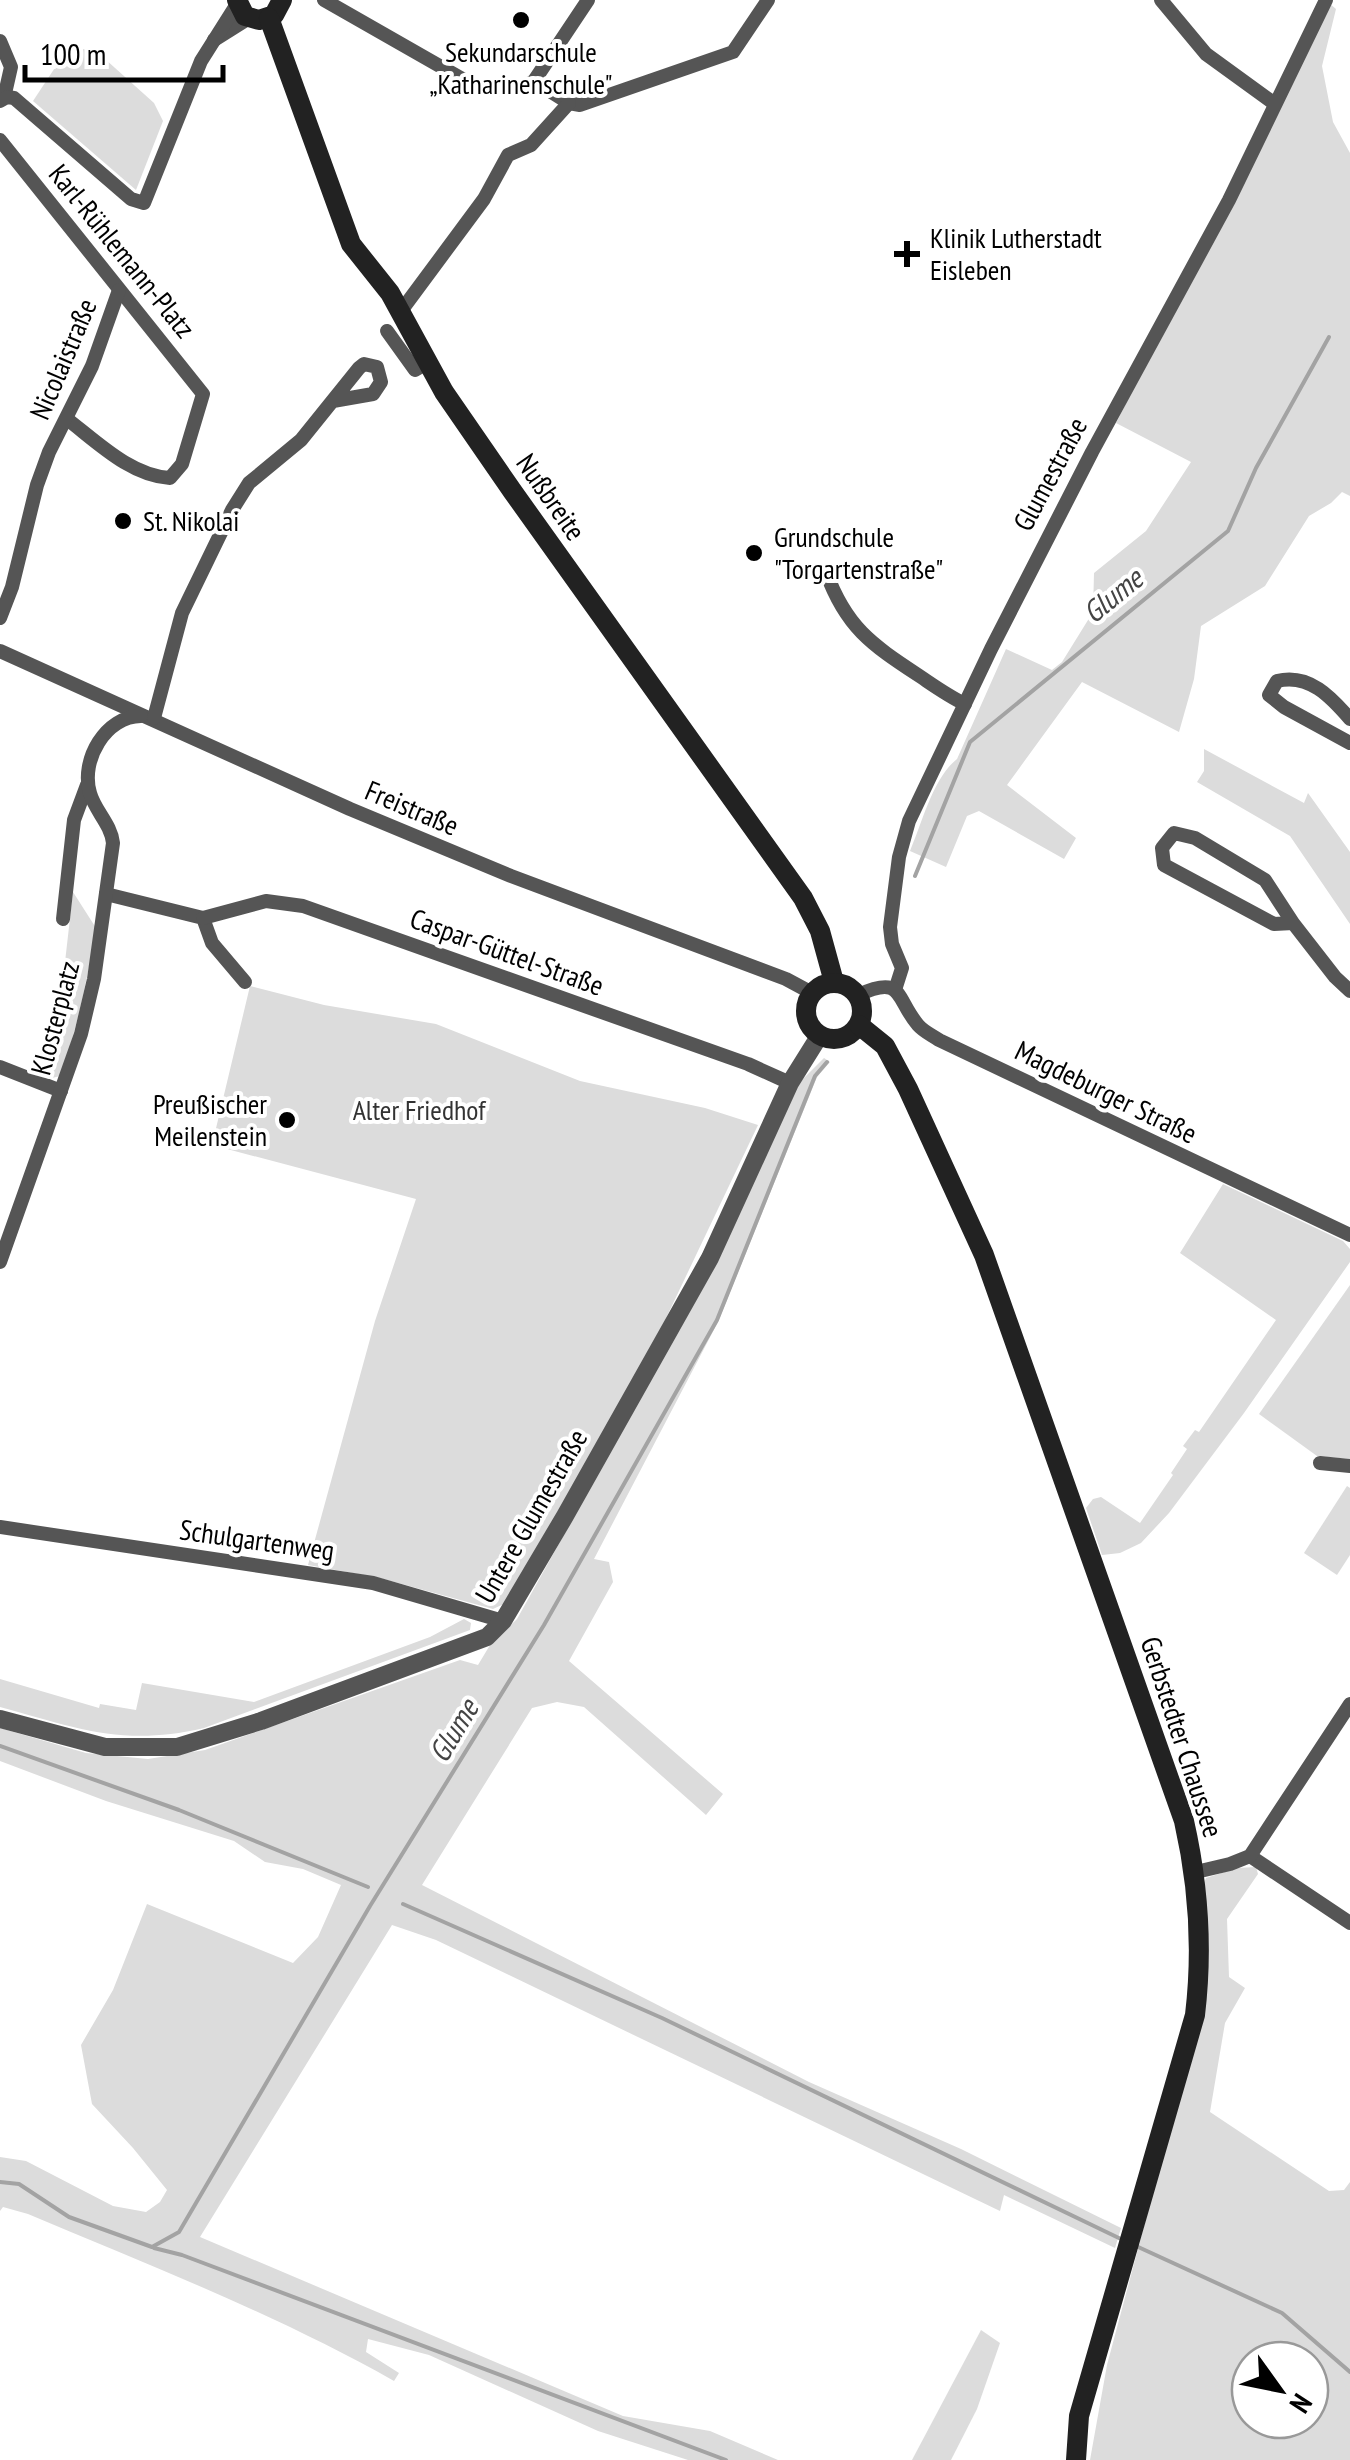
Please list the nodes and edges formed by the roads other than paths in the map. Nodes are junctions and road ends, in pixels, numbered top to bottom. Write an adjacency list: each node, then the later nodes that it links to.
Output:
1 (324, 0): 8 (street)
2 (588, 0): 8 (street)
3 (768, 0): 10 (street)
4 (1160, 0): 11 (street)
5 (1326, 0): 11 (street, Glumestraße)
6 (263, 6): 9 (street, Karl-Rühlemann-Platz); 14 (main road, Nußbreite)
7 (0, 41): 9 (street)
8 (534, 81): 10 (street)
9 (1, 98)
10 (568, 103): 14 (street)
11 (1274, 104): 22 (street, Glumestraße)
12 (0, 140): 13 (street, Karl-Rühlemann-Platz)
13 (119, 290): 18 (street, Nicolaistraße); 18 (street, Karl-Rühlemann-Platz)
14 (401, 311): 16 (main road, Nußbreite)
15 (387, 331): 16 (street)
16 (427, 363): 32 (main road, Nußbreite)
17 (333, 401): 23 (street)
18 (67, 419): 20 (street, Nicolaistraße)
19 (826, 572): 22 (street)
20 (0, 618)
21 (0, 650): 23 (street, Freistraße)
22 (965, 704): 33 (street, Glumestraße)
23 (150, 717): 26 (street, Klosterplatz); 35 (street, Freistraße)
24 (1350, 719): 25 (street)
25 (1350, 743)
26 (88, 784): 27 (street, Klosterplatz); 29 (street, Klosterplatz)
27 (106, 894): 28 (street); 41 (street, Klosterplatz)
28 (203, 918): 31 (street); 40 (street, Caspar-Güttel-Straße)
29 (62, 919)
30 (1293, 923): 30 (street); 34 (street)
31 (245, 982)
32 (834, 982): 35 (main road); 36 (main road)
33 (895, 990): 36 (street); 42 (street, Magdeburger Straße)
34 (1350, 991)
35 (812, 993): 38 (main road)
36 (858, 995): 37 (main road)
37 (859, 1025): 38 (main road); 51 (main road, Gerbstedter Chaussee)
38 (820, 1035): 40 (street)
39 (0, 1066): 41 (street)
40 (790, 1082): 47 (street, Untere Glumestraße)
41 (61, 1090): 43 (street, Klosterplatz)
42 (1350, 1235)
43 (0, 1262)
44 (1320, 1463): 45 (street)
45 (1350, 1466)
46 (0, 1526): 47 (street, Schulgartenweg)
47 (503, 1620): 49 (street, Untere Glumestraße)
48 (1350, 1704): 50 (street)
49 (0, 1719)
50 (1250, 1856): 51 (street); 52 (street)
51 (1196, 1872): 53 (main road, Gerbstedter Chaussee)
52 (1350, 1924)
53 (1076, 2460)

